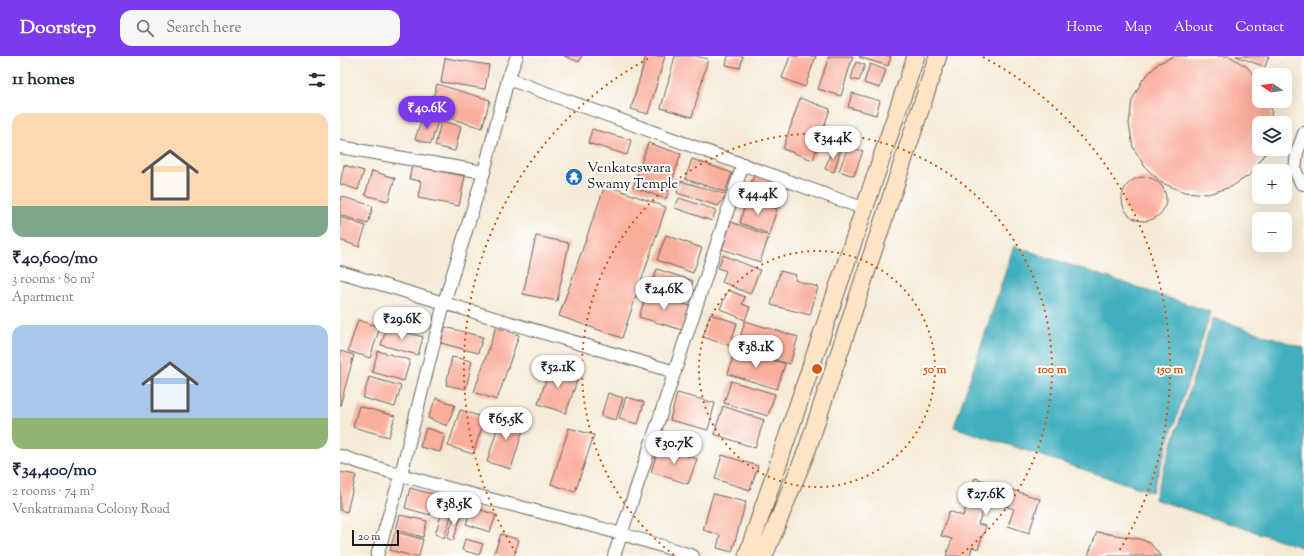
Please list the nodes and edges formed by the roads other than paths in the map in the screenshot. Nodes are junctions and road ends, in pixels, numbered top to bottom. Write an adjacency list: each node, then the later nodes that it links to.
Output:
1 (517, 56): 4 (street)
2 (916, 56): 10 (main road)
3 (938, 56): 21 (main road)
4 (508, 78): 7 (street); 8 (street)
5 (1304, 133): 9 (street)
6 (340, 147): 8 (street)
7 (744, 164): 10 (street); 13 (street)
8 (484, 172): 12 (street)
9 (1304, 184)
10 (865, 208): 20 (main road)
11 (340, 272): 12 (street)
12 (444, 303): 13 (street); 15 (street)
13 (676, 372): 16 (street)
14 (340, 456): 15 (street)
15 (401, 474): 16 (street); 17 (street)
16 (622, 534): 18 (street); 19 (street)
17 (377, 556)
18 (614, 556)
19 (693, 556)
20 (747, 556)
21 (764, 556)

